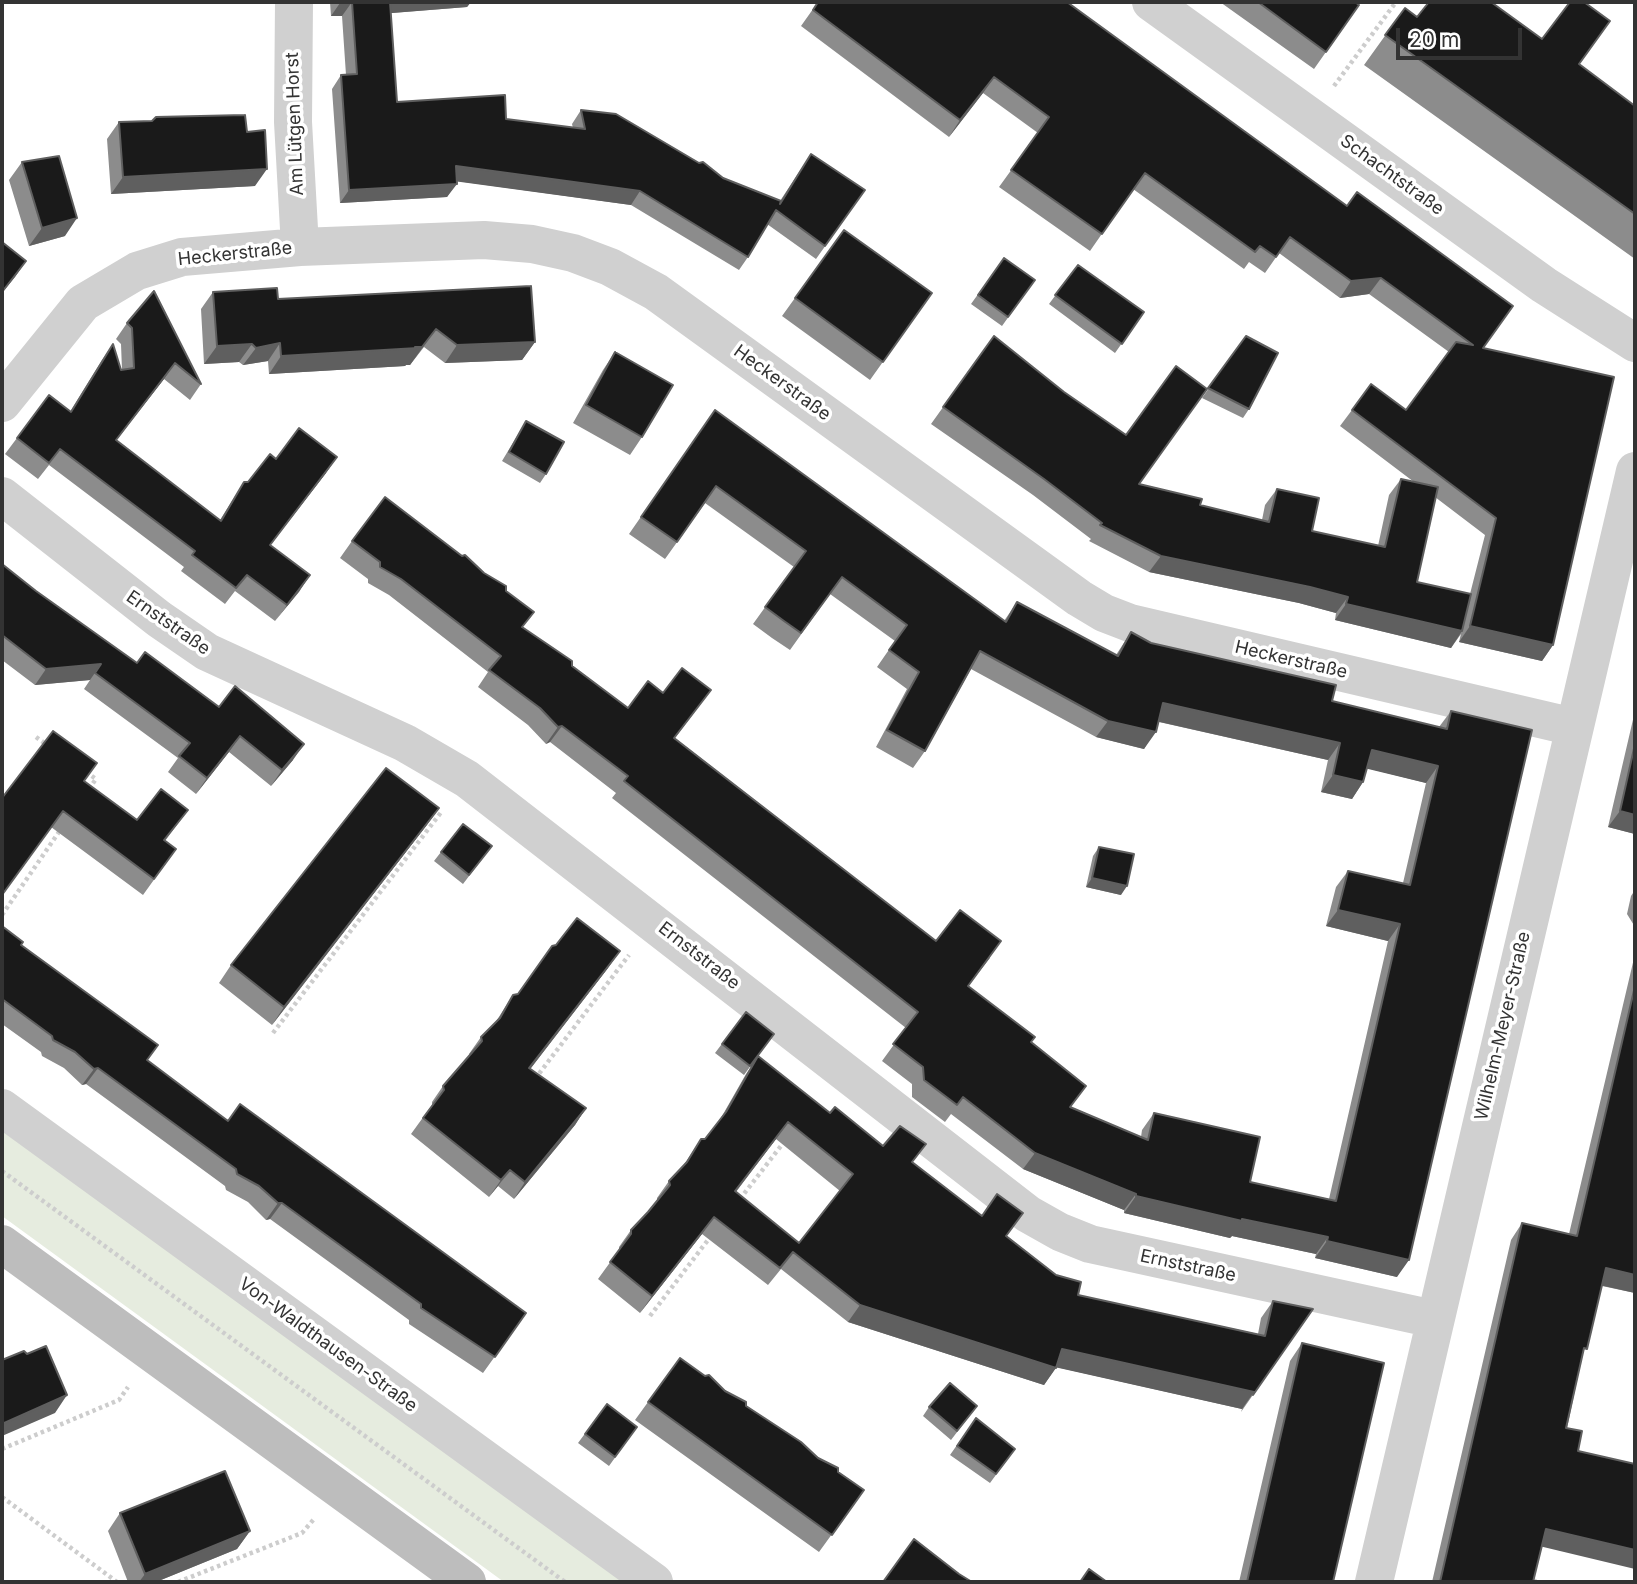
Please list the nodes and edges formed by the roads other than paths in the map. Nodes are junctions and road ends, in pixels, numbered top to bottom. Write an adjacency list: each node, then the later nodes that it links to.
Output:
1 (294, 2): 3 (street, Am Lütgen Horst)
2 (1151, 2): 4 (street, Schachtstraße)
3 (300, 247): 5 (street, Heckerstraße); 8 (street, Heckerstraße)
4 (1635, 343)
5 (2, 403)
6 (1635, 471): 8 (street, Wilhelm-Meyer-Straße)
7 (2, 496): 11 (street, Ernststraße)
8 (1574, 727): 11 (street, Wilhelm-Meyer-Straße)
9 (2, 1108): 13 (street, Von-Waldthausen-Straße)
10 (2, 1244): 12 (street)
11 (1434, 1319): 14 (street, Wilhelm-Meyer-Straße)
12 (467, 1582)
13 (654, 1582)
14 (1374, 1582)

